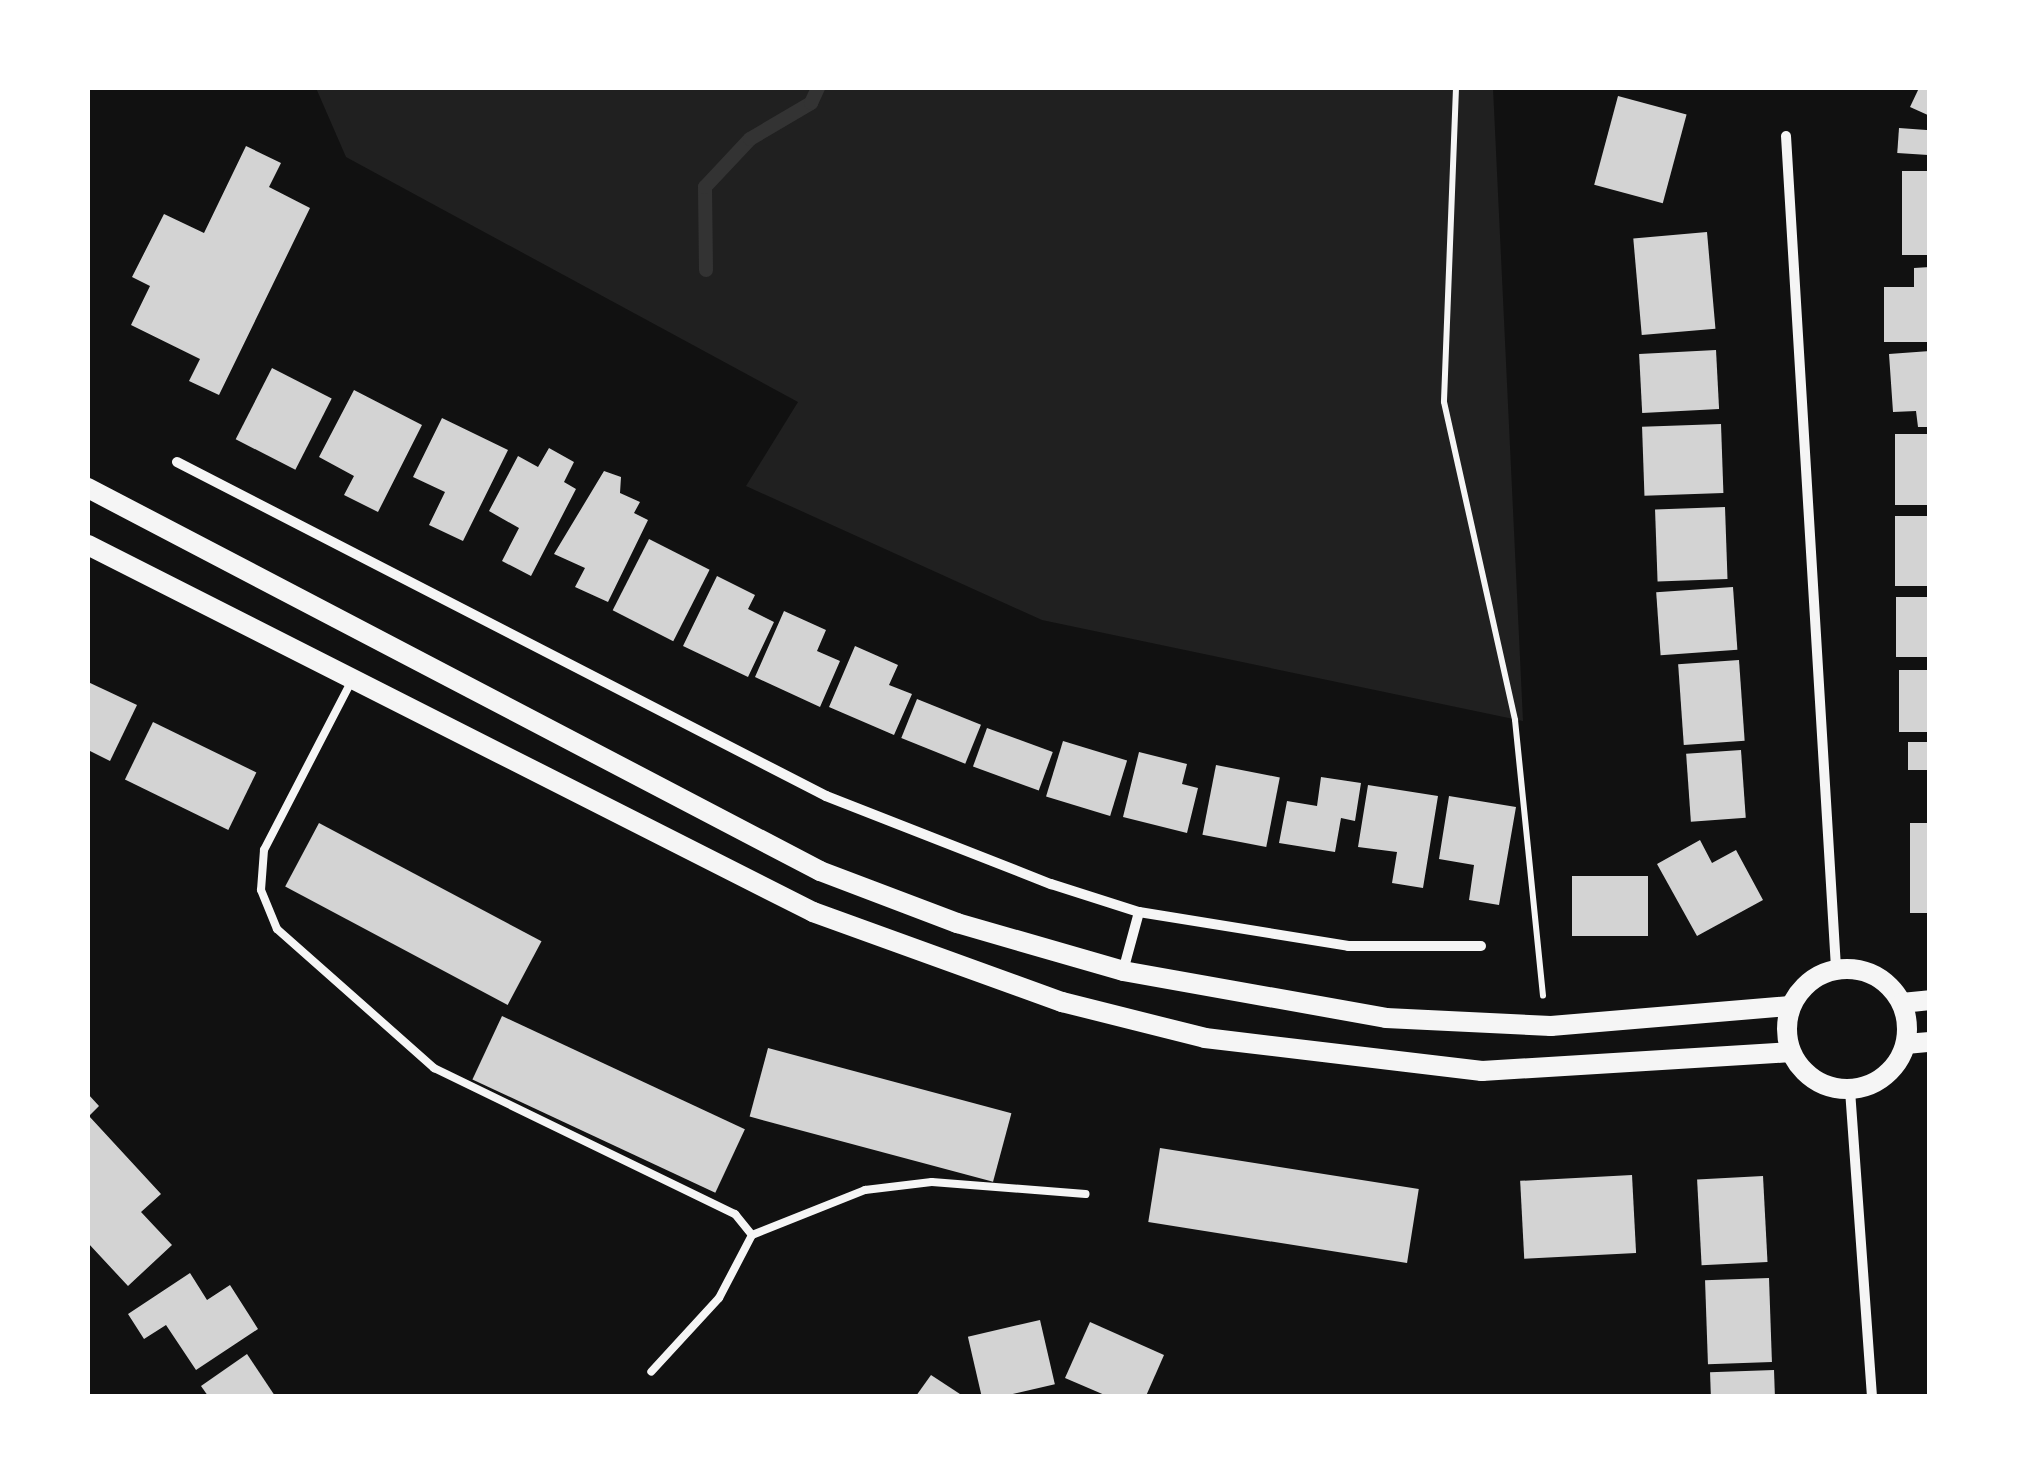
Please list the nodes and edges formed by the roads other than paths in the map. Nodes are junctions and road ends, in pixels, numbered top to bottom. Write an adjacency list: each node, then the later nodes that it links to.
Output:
1 (1786, 136): 8 (street)
2 (177, 462): 6 (street)
3 (88, 488): 9 (main road)
4 (88, 545): 5 (main road)
5 (353, 678): 15 (main road); 18 (lane)
6 (1139, 912): 7 (street); 9 (street)
7 (1480, 946)
8 (1836, 969): 11 (main road); 12 (main road)
9 (1122, 971): 12 (main road)
10 (1930, 1000): 11 (main road)
11 (1902, 1003): 14 (main road)
12 (1790, 1006): 15 (main road)
13 (1930, 1042): 14 (main road)
14 (1906, 1044): 16 (main road)
15 (1790, 1052): 16 (main road)
16 (1850, 1090): 20 (street)
17 (1086, 1194): 18 (lane)
18 (752, 1234): 19 (lane)
19 (651, 1372)
20 (1872, 1396)

